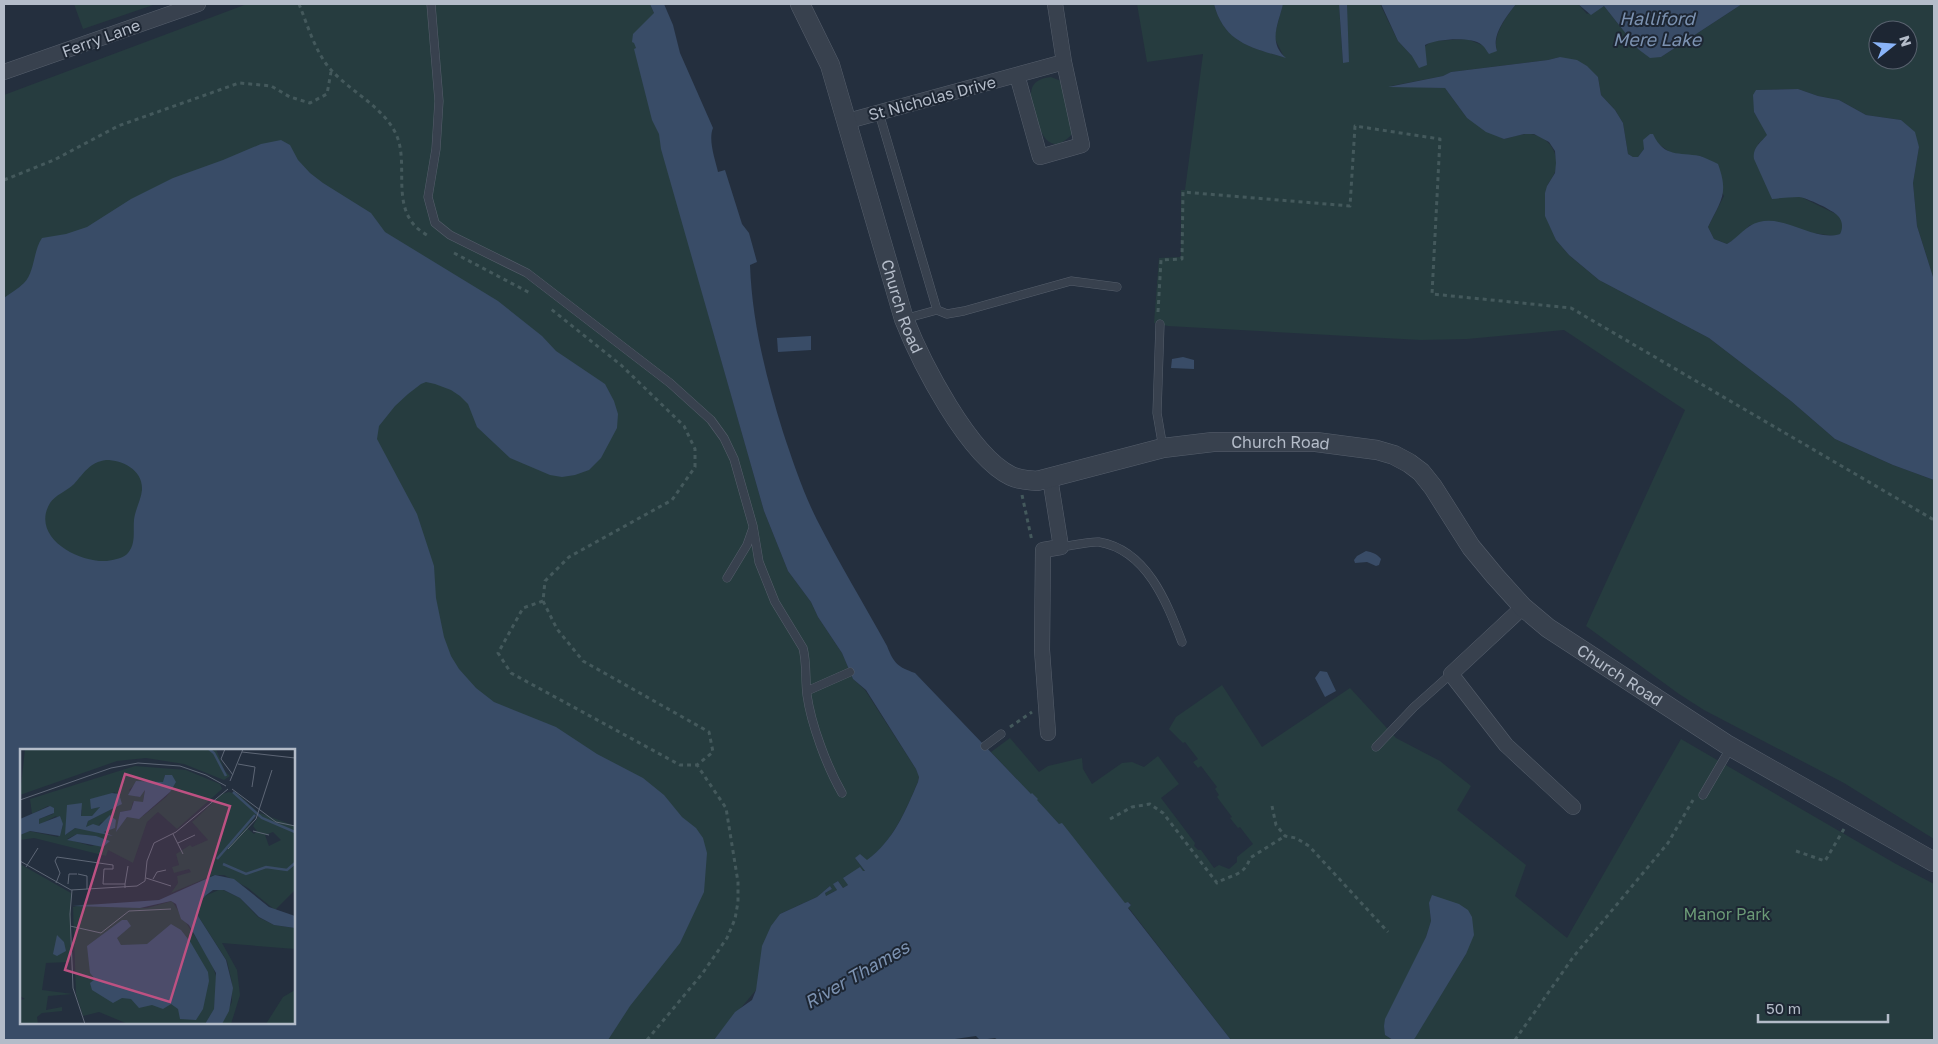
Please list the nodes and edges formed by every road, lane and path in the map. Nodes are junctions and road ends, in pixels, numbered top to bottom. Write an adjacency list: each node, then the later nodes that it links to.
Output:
1 (198, 4): 8 (street, Ferry Lane)
2 (299, 4): 7 (path)
3 (431, 4): 24 (lane)
4 (800, 4): 11 (street, Church Road)
5 (1056, 4): 6 (street, St Nicholas Drive)
6 (1064, 62): 9 (street, St Nicholas Drive); 9 (street, St Nicholas Drive)
7 (331, 71): 12 (path); 13 (path)
8 (4, 72)
9 (1016, 75): 10 (street, St Nicholas Drive)
10 (879, 113): 11 (street, St Nicholas Drive); 18 (lane)
11 (848, 121): 19 (street, Church Road)
12 (4, 180)
13 (436, 241)
14 (450, 251): 16 (path)
15 (1117, 286): 18 (lane)
16 (531, 294)
17 (546, 305): 27 (path)
18 (937, 310): 19 (lane)
19 (904, 319): 22 (street, Church Road)
20 (1160, 324): 21 (lane); 23 (path)
21 (1163, 448): 22 (street, Church Road); 28 (street, Church Road)
22 (1050, 478): 25 (street)
23 (1934, 520)
24 (753, 526): 26 (lane); 32 (lane)
25 (1061, 547): 29 (lane); 33 (street)
26 (727, 578)
27 (543, 600): 38 (path); 38 (path)
28 (1523, 607): 31 (street); 36 (street, Church Road)
29 (1182, 642)
30 (850, 672): 32 (lane)
31 (1451, 674): 37 (lane); 42 (street)
32 (806, 691): 39 (lane)
33 (1048, 733)
34 (1001, 734): 35 (lane)
35 (985, 746)
36 (1731, 746): 40 (lane); 43 (street, Church Road)
37 (1376, 747)
38 (697, 765): 49 (path)
39 (842, 793)
40 (1699, 796): 50 (path)
41 (1272, 806): 45 (path)
42 (1573, 807)
43 (1852, 816): 46 (path); 47 (street, Church Road)
44 (1110, 819): 45 (path)
45 (1285, 836): 48 (path)
46 (1796, 851)
47 (1934, 862)
48 (1388, 932)
49 (647, 1040)
50 (1515, 1040)

